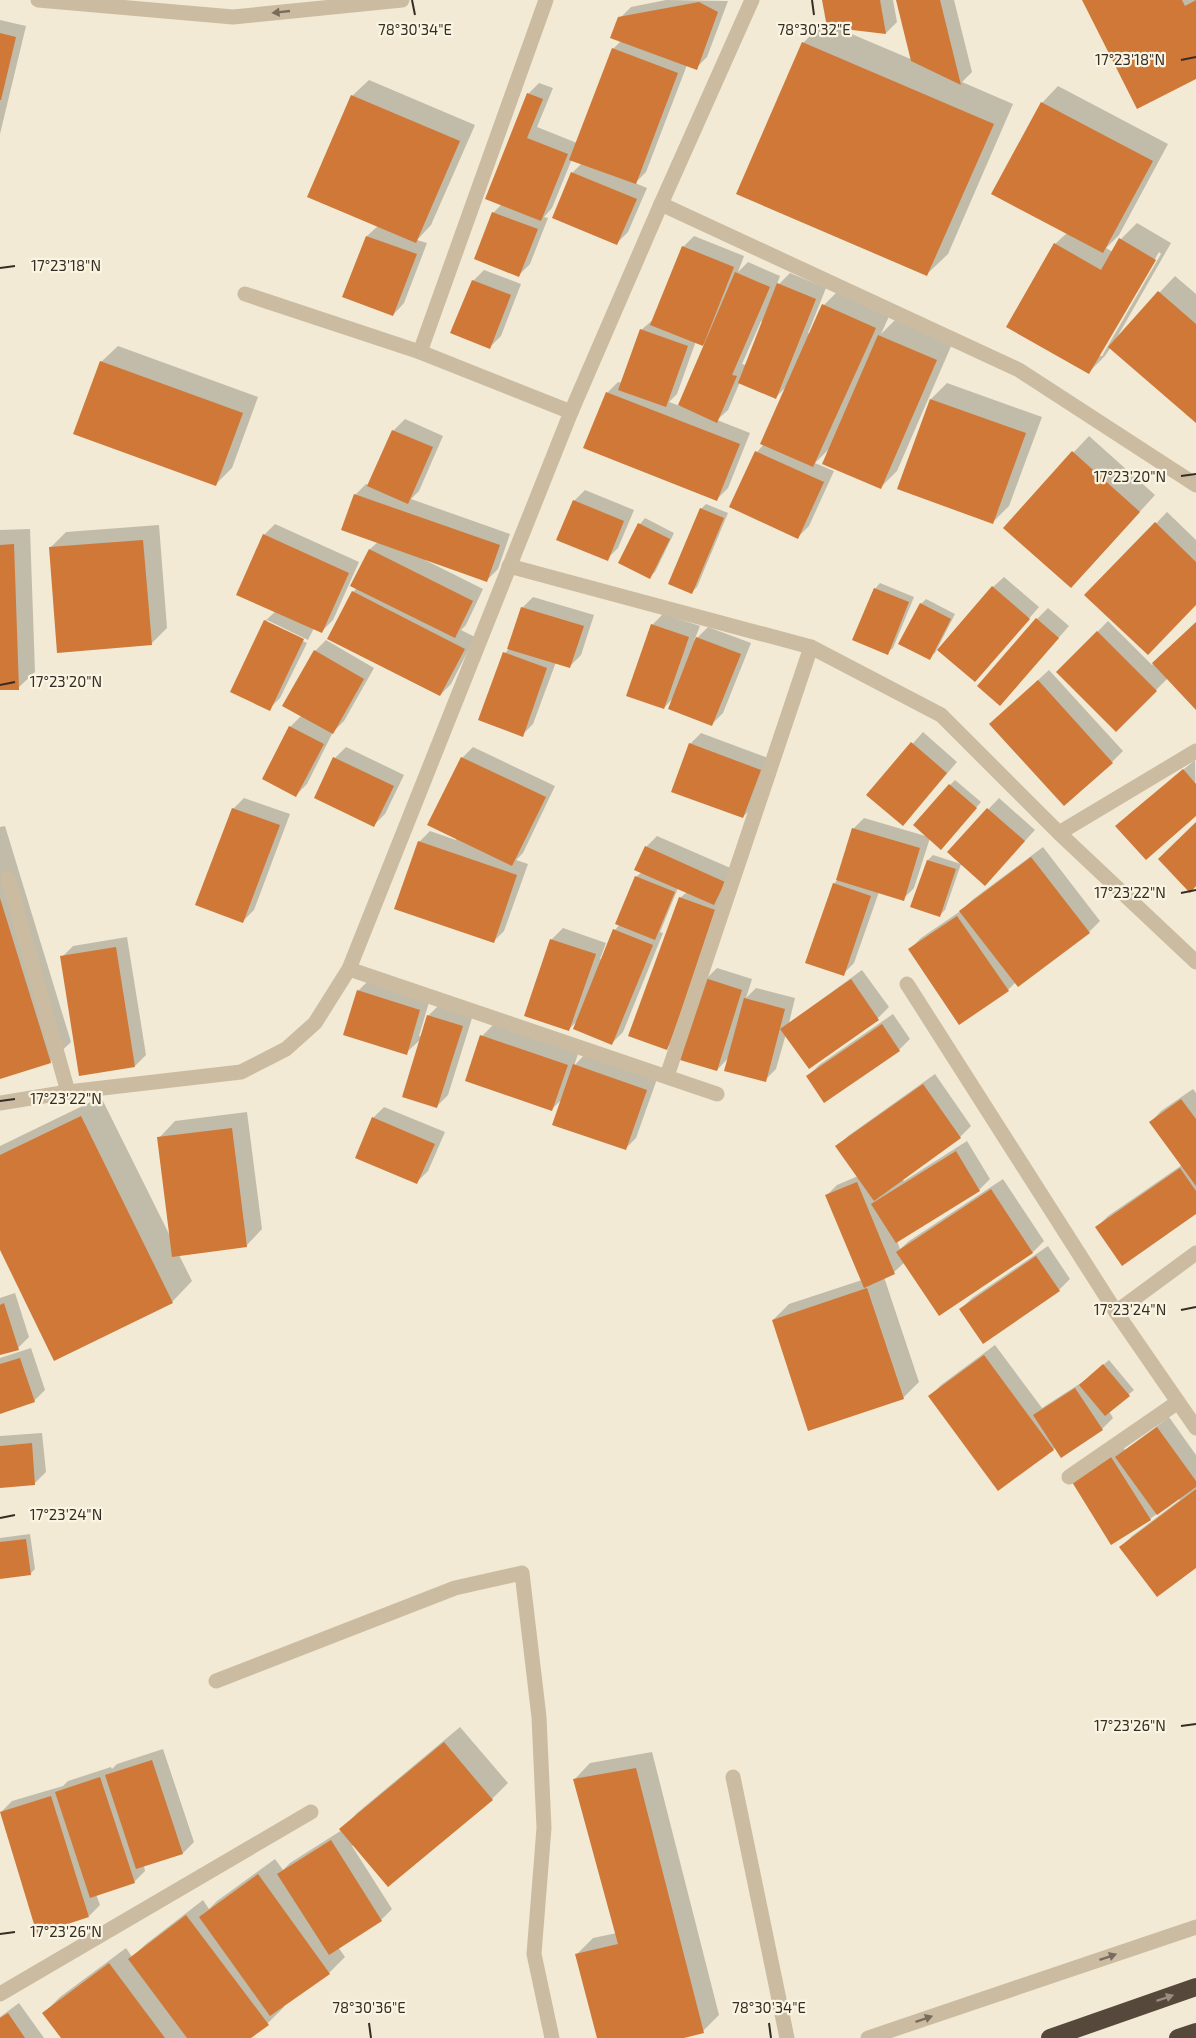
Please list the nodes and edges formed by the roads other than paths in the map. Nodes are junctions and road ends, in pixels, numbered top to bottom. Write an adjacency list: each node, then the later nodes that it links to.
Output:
1 (38, 0): 2 (street, one-way to 1)
2 (402, 0)
3 (546, 0): 7 (street)
4 (752, 0): 5 (street)
5 (661, 204): 8 (street); 9 (street)
6 (245, 294): 7 (street)
7 (420, 352): 8 (street)
8 (571, 412): 10 (street)
9 (1195, 481)
10 (509, 566): 11 (street); 16 (street)
11 (812, 647): 13 (street); 18 (street)
12 (1196, 751): 13 (street)
13 (1059, 832): 15 (street)
14 (8, 878): 19 (street)
15 (1196, 962)
16 (349, 969): 18 (street); 19 (street)
17 (908, 984): 23 (street)
18 (667, 1076): 20 (street)
19 (68, 1092): 21 (street)
20 (717, 1094)
21 (0, 1103)
22 (1196, 1253): 23 (street)
23 (1116, 1312): 24 (street)
24 (1178, 1402): 25 (street); 26 (street)
25 (1196, 1428)
26 (1069, 1477)
27 (216, 1681): 34 (street)
28 (734, 1777): 35 (street)
29 (311, 1812): 32 (street)
30 (1196, 1927): 36 (street, one-way to 30)
31 (1196, 1987): 37 (highway, one-way to 31)
32 (0, 1994)
33 (1196, 2032): 38 (highway)
34 (552, 2038)
35 (787, 2038)
36 (868, 2038)
37 (1050, 2038)
38 (1178, 2038)

